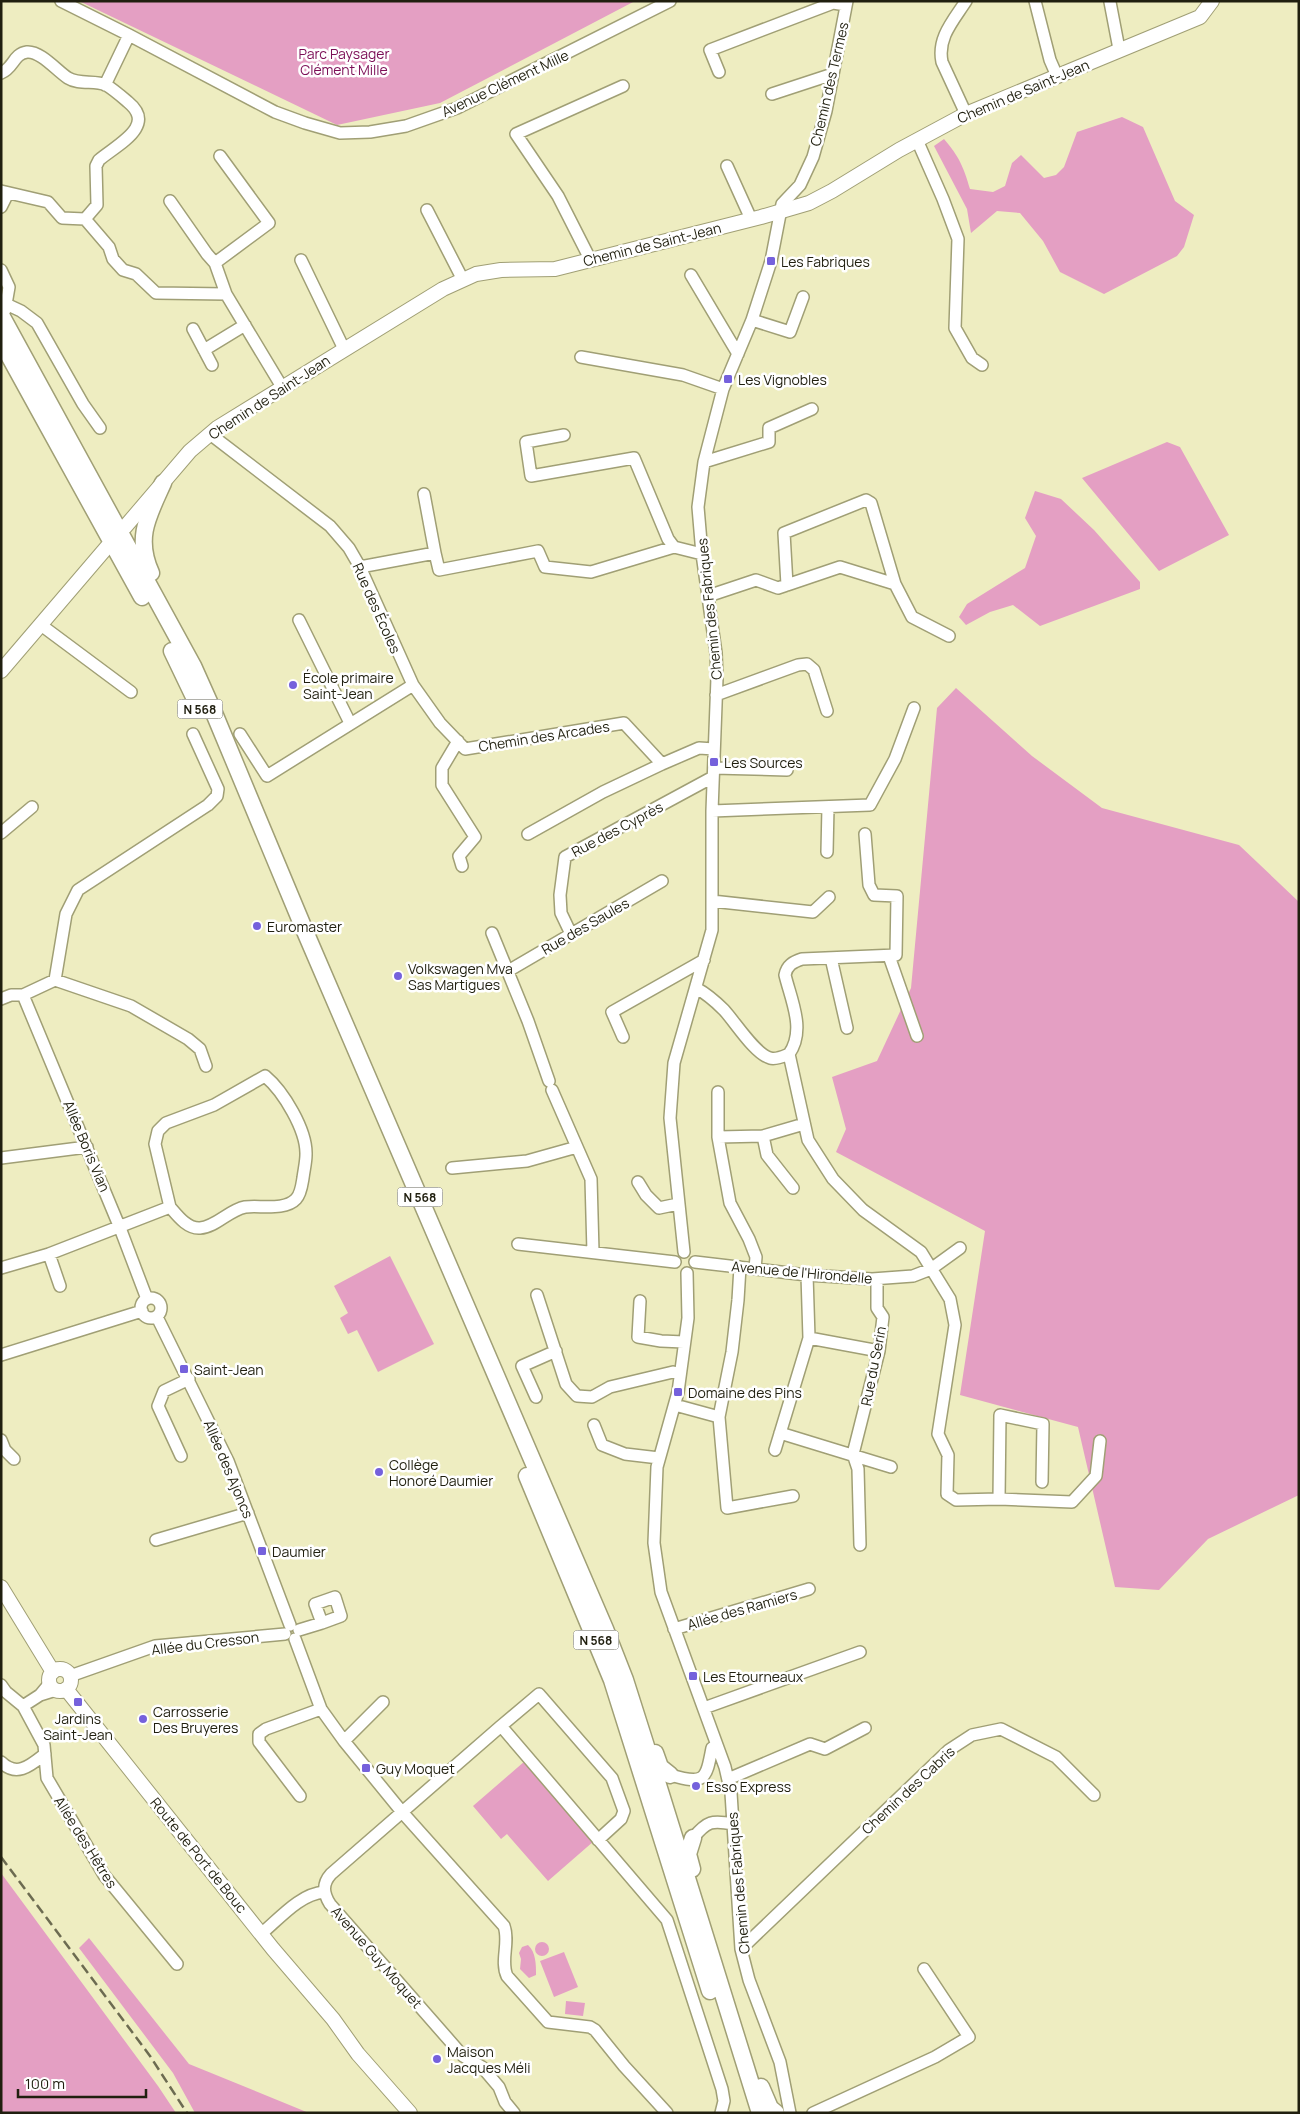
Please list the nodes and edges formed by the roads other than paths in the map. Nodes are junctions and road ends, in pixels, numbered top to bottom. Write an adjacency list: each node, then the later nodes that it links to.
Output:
1 (62, 1): 8 (street, Avenue Clément Mille)
2 (670, 1): 8 (street, Avenue Clément Mille)
3 (966, 1): 17 (street)
4 (1034, 1): 13 (street)
5 (1212, 1): 9 (main road, Chemin de Saint-Jean)
6 (1110, 2): 9 (street)
7 (847, 3): 10 (street); 12 (street, Chemin des Termes)
8 (129, 34): 14 (street)
9 (1119, 49): 13 (main road, Chemin de Saint-Jean)
10 (719, 72)
11 (1, 73): 14 (street)
12 (833, 74): 16 (street); 25 (street, Chemin des Termes)
13 (1057, 76): 17 (main road, Chemin de Saint-Jean)
14 (105, 85): 26 (street)
15 (622, 86): 29 (street)
16 (772, 94)
17 (966, 114): 18 (main road, Chemin de Saint-Jean)
18 (917, 140): 25 (main road, Chemin de Saint-Jean); 47 (street)
19 (220, 156): 30 (street)
20 (726, 166): 27 (street)
21 (5, 192): 23 (street); 26 (street)
22 (170, 201): 30 (street)
23 (1, 207)
24 (427, 210): 33 (street)
25 (780, 212): 27 (main road, Chemin de Saint-Jean); 37 (street, Chemin des Fabriques)
26 (85, 219): 34 (street)
27 (751, 219): 29 (main road, Chemin de Saint-Jean)
28 (301, 260): 41 (street)
29 (590, 260): 33 (main road, Chemin de Saint-Jean)
30 (215, 263): 34 (street)
31 (1, 270): 36 (street)
32 (691, 275): 44 (street)
33 (463, 280): 41 (main road, Chemin de Saint-Jean)
34 (226, 294): 38 (street)
35 (803, 297): 37 (street)
36 (4, 313): 52 (street); 70 (highway, N 568)
37 (752, 320): 44 (street, Chemin des Fabriques)
38 (244, 325): 42 (street); 48 (street)
39 (193, 329): 42 (street)
40 (1, 341): 51 (highway, N 568)
41 (344, 349): 48 (main road, Chemin de Saint-Jean)
42 (204, 350): 46 (street)
43 (1, 354): 51 (highway)
44 (738, 354): 49 (street, Chemin des Fabriques)
45 (581, 357): 49 (street)
46 (212, 365)
47 (982, 365)
48 (282, 388): 53 (main road, Chemin de Saint-Jean)
49 (723, 389): 55 (street, Chemin des Fabriques)
50 (812, 409): 55 (street)
51 (47, 424): 210 (highway, N 568)
52 (100, 428)
53 (210, 434): 56 (main road, Chemin de Saint-Jean); 63 (street, Rue des Écoles)
54 (564, 435): 60 (street)
55 (704, 462): 62 (street, Chemin des Fabriques)
56 (163, 483): 58 (main road, Chemin de Saint-Jean); 70 (highway)
57 (424, 494): 61 (street)
58 (125, 527)
59 (107, 547): 68 (main road)
60 (674, 547): 61 (street); 62 (street)
61 (435, 553): 63 (street)
62 (702, 554): 66 (street, Chemin des Fabriques)
63 (360, 567): 72 (street, Rue des Écoles)
64 (895, 584): 65 (street); 65 (street); 69 (street)
65 (787, 585): 66 (street)
66 (708, 596): 74 (street, Chemin des Fabriques)
67 (299, 620): 77 (street)
68 (41, 625): 71 (main road); 73 (street)
69 (949, 636)
70 (193, 666): 176 (highway, N 568)
71 (1, 671)
72 (412, 685): 77 (street); 80 (street, Chemin des Arcades)
73 (131, 692)
74 (716, 696): 76 (street); 81 (street, Chemin des Fabriques)
75 (914, 708): 86 (street)
76 (827, 711)
77 (350, 723): 79 (street)
78 (193, 734): 102 (street)
79 (240, 734)
80 (458, 741): 82 (street, Chemin des Arcades); 92 (street)
81 (714, 749): 82 (street); 84 (street, Chemin des Fabriques)
82 (662, 764): 89 (street)
83 (787, 770): 84 (street)
84 (713, 773): 87 (street, Chemin des Fabriques); 97 (street, Rue des Cyprès)
85 (32, 807): 88 (street)
86 (828, 807): 87 (street); 91 (street)
87 (712, 811): 95 (street, Chemin des Fabriques)
88 (1, 833)
89 (528, 834)
90 (865, 834): 98 (street)
91 (827, 852)
92 (462, 866)
93 (662, 881): 97 (street, Rue des Saules)
94 (829, 897): 95 (street)
95 (712, 901): 100 (street, Chemin des Fabriques)
96 (492, 934): 101 (street)
97 (571, 934): 101 (street, Rue des Saules)
98 (893, 955): 99 (street); 107 (street)
99 (831, 958): 106 (street); 109 (street)
100 (704, 960): 103 (street, Chemin des Fabriques); 108 (street)
101 (508, 971): 116 (street)
102 (55, 980): 104 (street); 110 (street)
103 (696, 988): 109 (street); 121 (street, Chemin des Fabriques)
104 (23, 995): 105 (street); 115 (street, Allée Boris Vian)
105 (1, 999)
106 (847, 1028)
107 (917, 1036)
108 (623, 1037)
109 (789, 1054): 112 (street)
110 (206, 1066)
111 (718, 1092): 114 (street)
112 (804, 1124): 113 (street); 134 (street)
113 (763, 1136): 114 (street); 120 (street)
114 (718, 1137): 133 (street)
115 (87, 1147): 117 (street); 123 (street, Allée Boris Vian)
116 (578, 1147): 118 (street); 126 (street)
117 (1, 1158)
118 (452, 1168)
119 (638, 1182): 121 (street)
120 (793, 1188)
121 (678, 1204): 127 (street, Chemin des Fabriques)
122 (170, 1206): 122 (street); 123 (street)
123 (120, 1228): 128 (street); 140 (street, Allée Boris Vian)
124 (518, 1244): 126 (street)
125 (960, 1248): 134 (street, Avenue de l'Hirondelle)
126 (593, 1252): 129 (street)
127 (684, 1252): 129 (street); 130 (street)
128 (49, 1254): 132 (street); 138 (street)
129 (675, 1262): 135 (street)
130 (695, 1262): 131 (street, Avenue de l'Hirondelle); 135 (street)
131 (740, 1267): 133 (street, Avenue de l'Hirondelle); 153 (street)
132 (1, 1268)
133 (755, 1269): 136 (street, Avenue de l'Hirondelle)
134 (930, 1269): 137 (street, Avenue de l'Hirondelle); 166 (street)
135 (687, 1272): 145 (street, Chemin des Fabriques)
136 (807, 1275): 137 (street, Avenue de l'Hirondelle); 144 (street)
137 (877, 1279): 147 (street, Rue du Serin)
138 (60, 1286)
139 (537, 1295): 146 (street)
140 (147, 1299): 142 (street); 143 (street)
141 (640, 1302): 145 (street)
142 (142, 1311): 143 (street); 148 (street)
143 (157, 1317): 150 (street, Allée des Ajoncs)
144 (809, 1338): 147 (street); 155 (street)
145 (684, 1342): 149 (street, Chemin des Fabriques)
146 (556, 1351): 149 (street); 151 (street)
147 (878, 1351): 159 (street, Rue du Serin)
148 (1, 1355)
149 (680, 1374): 152 (street, Chemin des Fabriques)
150 (189, 1379): 160 (street); 167 (street, Allée des Ajoncs)
151 (536, 1397)
152 (675, 1405): 153 (street); 161 (street, Chemin des Fabriques)
153 (720, 1417): 165 (street)
154 (594, 1425): 161 (street)
155 (780, 1433): 158 (street); 159 (street)
156 (1, 1440): 162 (street)
157 (1100, 1441): 166 (street)
158 (775, 1450)
159 (853, 1454): 163 (street); 169 (street)
160 (181, 1456)
161 (659, 1458): 173 (street, Chemin des Fabriques)
162 (14, 1459)
163 (891, 1467)
164 (1042, 1482): 166 (street)
165 (793, 1496)
166 (999, 1499)
167 (248, 1513): 168 (street); 174 (street, Allée des Ajoncs)
168 (156, 1540)
169 (860, 1546)
170 (1, 1587): 177 (main road, Route de Port de Bouc)
171 (809, 1589): 173 (street, Allée des Ramiers)
172 (322, 1623): 174 (street, Allée du Cresson)
173 (674, 1629): 181 (street, Chemin des Fabriques)
174 (292, 1632): 177 (street, Allée du Cresson); 182 (street, Allée des Ajoncs)
175 (860, 1652): 181 (street)
176 (625, 1680): 189 (highway); 199 (highway, N 568)
177 (59, 1682): 180 (street); 198 (main road, Route de Port de Bouc)
178 (1, 1685): 180 (street, Allée des Hêtres)
179 (383, 1702): 185 (street)
180 (23, 1706): 187 (street, Allée des Hêtres)
181 (704, 1708): 186 (street, Chemin des Fabriques)
182 (321, 1709): 185 (street, Allée des Ajoncs); 192 (street)
183 (501, 1726): 193 (street, Avenue Guy Moquet); 196 (street); 196 (street, Avenue Guy Moquet)
184 (865, 1728): 190 (street)
185 (344, 1741): 193 (street, Allée des Ajoncs)
186 (717, 1745): 189 (street); 190 (street, Chemin des Fabriques)
187 (45, 1754): 188 (street); 202 (street, Allée des Hêtres)
188 (1, 1762)
189 (670, 1776)
190 (728, 1779): 194 (street, Chemin des Fabriques)
191 (1094, 1795): 200 (street, Chemin des Cabris)
192 (300, 1796)
193 (402, 1812): 197 (street, Avenue Guy Moquet); 208 (street, Allée des Ajoncs)
194 (733, 1824): 195 (street); 200 (street, Chemin des Fabriques)
195 (693, 1838): 199 (highway)
196 (598, 1840): 209 (street)
197 (324, 1892): 198 (street); 207 (street, Avenue Guy Moquet)
198 (261, 1934): 204 (main road, Route de Port de Bouc)
199 (706, 1939): 201 (highway, N 568)
200 (741, 1949): 213 (street, Chemin des Fabriques)
201 (712, 1958): 211 (highway, N 568); 212 (highway)
202 (177, 1964)
203 (924, 1968): 214 (street)
204 (333, 2019): 205 (main road, Route de Port de Bouc); 206 (main road, Route de Port de Bouc)
205 (410, 2113)
206 (419, 2113)
207 (514, 2113)
208 (667, 2113)
209 (721, 2113)
210 (749, 2113)
211 (760, 2113)
212 (776, 2113)
213 (790, 2113)
214 (813, 2113)

